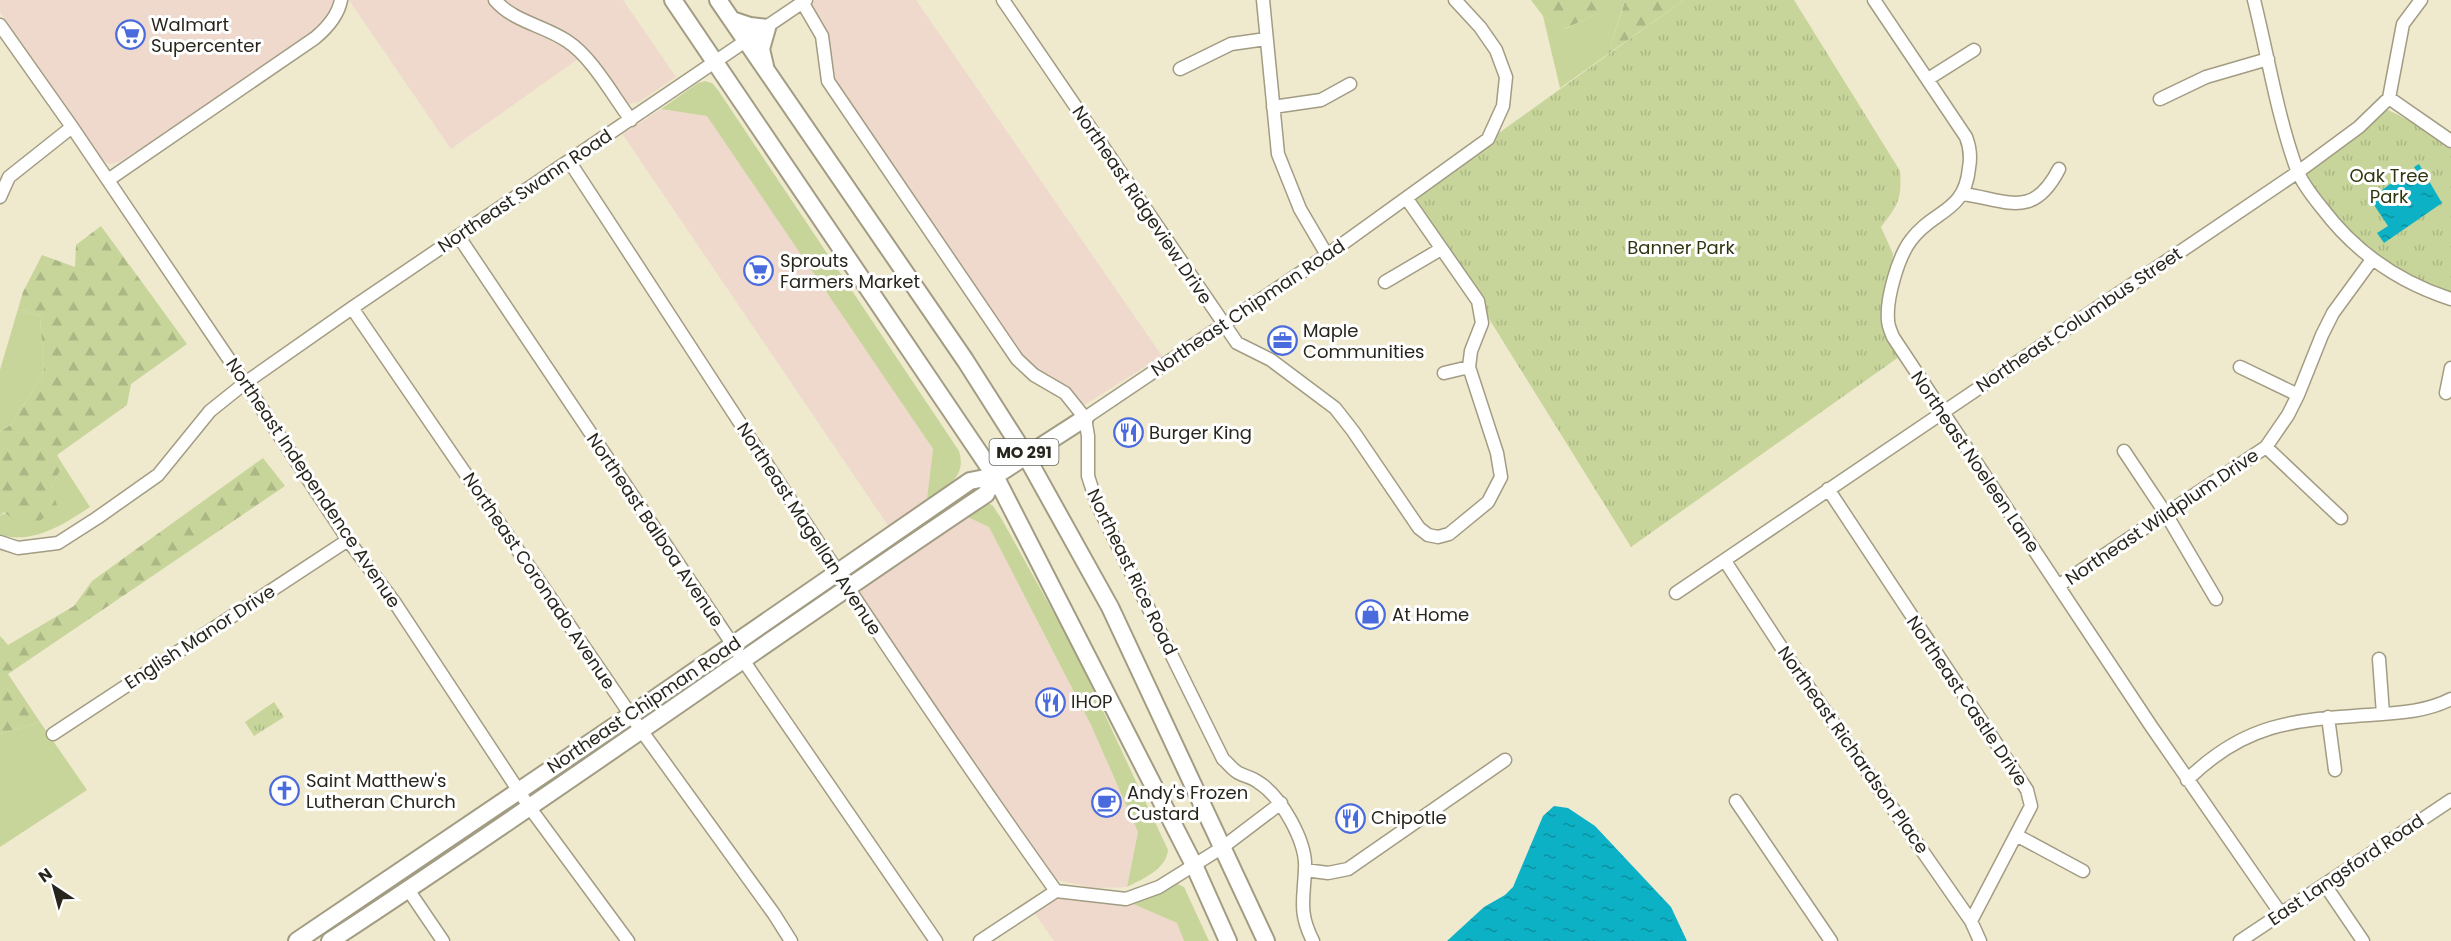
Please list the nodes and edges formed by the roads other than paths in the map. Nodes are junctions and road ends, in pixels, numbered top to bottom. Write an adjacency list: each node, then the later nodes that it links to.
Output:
1 (341, 0): 33 (street)
2 (495, 0): 27 (street)
3 (673, 0): 19 (main road, MO 291)
4 (718, 0): 12 (main road, MO 291)
5 (1003, 0): 44 (street, Northeast Ridgeview Drive)
6 (1263, 0): 15 (street)
7 (1455, 0): 36 (street, Northeast Chipman Road)
8 (1874, 0): 22 (street)
9 (2254, 0): 18 (street)
10 (2421, 0): 24 (street)
11 (803, 1): 14 (street, Northeast Swann Road); 53 (street)
12 (732, 20): 14 (main road); 16 (main road, MO 291)
13 (0, 26): 28 (street, Northeast Independence Avenue)
14 (767, 28): 16 (street, Northeast Swann Road); 21 (main road)
15 (1266, 39): 20 (street); 26 (street)
16 (747, 42): 19 (street, Northeast Swann Road); 21 (main road, MO 291)
17 (1974, 50): 22 (street)
18 (2268, 59): 25 (street); 32 (street)
19 (716, 63): 27 (street, Northeast Swann Road); 57 (main road, MO 291)
20 (1180, 69)
21 (766, 70): 56 (main road, MO 291)
22 (1928, 79): 34 (street)
23 (1350, 84): 26 (street)
24 (2389, 98): 29 (street); 32 (street, Northeast Columbus Street)
25 (2160, 99)
26 (1273, 107): 39 (street)
27 (631, 120): 30 (street, Northeast Swann Road)
28 (72, 127): 33 (street, Northeast Independence Avenue); 35 (street)
29 (2451, 141)
30 (569, 161): 37 (street, Northeast Swann Road); 66 (street, Northeast Magellan Avenue)
31 (2059, 169): 34 (street)
32 (2298, 172): 40 (street); 52 (street, Northeast Columbus Street)
33 (108, 180): 49 (street, Northeast Independence Avenue)
34 (1963, 194): 52 (street, Northeast Noeleen Lane)
35 (0, 197)
36 (1407, 199): 38 (street); 39 (street, Northeast Chipman Road)
37 (459, 237): 43 (street, Northeast Swann Road); 71 (street, Northeast Balboa Avenue)
38 (1441, 249): 41 (street); 46 (street)
39 (1327, 255): 44 (street, Northeast Chipman Road)
40 (2371, 261): 42 (street); 51 (street, Northeast Wildplum Drive)
41 (1385, 282)
42 (2451, 299)
43 (352, 308): 49 (street, Northeast Swann Road); 76 (street, Northeast Coronado Avenue)
44 (1223, 325): 46 (street, Northeast Ridgeview Drive); 53 (street, Northeast Chipman Road)
45 (2240, 366): 51 (street)
46 (1469, 367): 48 (street)
47 (2451, 368): 50 (street)
48 (1444, 373)
49 (246, 383): 62 (street, Northeast Independence Avenue); 63 (street, Northeast Swann Road)
50 (2446, 393)
51 (2298, 395): 54 (street, Northeast Wildplum Drive)
52 (1944, 412): 58 (street, Northeast Columbus Street); 67 (street, Northeast Noeleen Lane)
53 (1085, 418): 56 (main road, Northeast Chipman Road); 86 (street, Northeast Rice Road)
54 (2266, 447): 59 (street, Northeast Wildplum Drive); 60 (street)
55 (2124, 451): 59 (street)
56 (1026, 456): 57 (main road, Northeast Chipman Road); 89 (main road, MO 291)
57 (995, 476): 61 (main road, Northeast Chipman Road); 64 (main road, Northeast Chipman Road); 90 (main road, MO 291)
58 (1828, 489): 65 (street, Northeast Columbus Street); 88 (street, Northeast Castle Drive)
59 (2166, 514): 67 (street, Northeast Wildplum Drive); 70 (street)
60 (2341, 518)
61 (903, 528): 64 (main road); 66 (main road, Northeast Chipman Road)
62 (348, 540): 79 (street, English Manor Drive); 83 (street, Northeast Independence Avenue)
63 (0, 542)
64 (914, 542): 68 (main road, Northeast Chipman Road)
65 (1725, 561): 69 (street, Northeast Columbus Street); 98 (street, Northeast Richardson Place)
66 (837, 573): 68 (street, Northeast Magellan Avenue); 71 (main road, Northeast Chipman Road)
67 (2058, 586): 82 (street, Northeast Noeleen Lane)
68 (847, 587): 73 (main road, Northeast Chipman Road); 96 (street, Northeast Magellan Avenue)
69 (1676, 594)
70 (2216, 599)
71 (733, 645): 73 (street, Northeast Balboa Avenue); 76 (main road, Northeast Chipman Road)
72 (2379, 659): 75 (street)
73 (743, 660): 78 (main road, Northeast Chipman Road); 105 (street, Northeast Balboa Avenue)
74 (2451, 699): 75 (street)
75 (2383, 714): 77 (street)
76 (631, 715): 78 (street, Northeast Coronado Avenue); 83 (main road, Northeast Chipman Road)
77 (2328, 717): 81 (street); 82 (street)
78 (641, 730): 87 (main road, Northeast Chipman Road); 104 (street, Northeast Coronado Avenue)
79 (53, 734)
80 (1505, 760): 91 (street)
81 (2335, 770)
82 (2187, 780): 97 (street, Northeast Noeleen Lane)
83 (518, 790): 87 (street, Northeast Independence Avenue); 93 (main road, Northeast Chipman Road)
84 (2451, 800): 94 (street, East Langsford Road)
85 (1736, 801): 110 (street)
86 (1281, 803): 89 (street); 91 (street, Northeast Rice Road)
87 (530, 808): 95 (main road, Northeast Chipman Road); 103 (street, Northeast Independence Avenue)
88 (2016, 835): 92 (street); 98 (street, Northeast Castle Drive)
89 (1223, 847): 90 (street); 108 (main road, MO 291)
90 (1194, 865): 96 (street); 107 (main road, MO 291)
91 (1305, 870): 109 (street, Northeast Rice Road)
92 (2083, 872)
93 (396, 874): 99 (main road, Northeast Chipman Road); 100 (main road)
94 (2325, 885): 97 (street, East Langsford Road); 113 (street)
95 (407, 888): 101 (main road, Northeast Chipman Road); 102 (street)
96 (1056, 891): 106 (street)
97 (2281, 914): 112 (street, East Langsford Road)
98 (1971, 921): 111 (street, Northeast Richardson Place)
99 (297, 941)
100 (320, 941)
101 (330, 941)
102 (443, 941)
103 (628, 941)
104 (791, 941)
105 (936, 941)
106 (980, 941)
107 (1228, 941)
108 (1266, 941)
109 (1313, 941)
110 (1831, 941)
111 (1980, 941)
112 (2240, 941)
113 (2363, 941)

